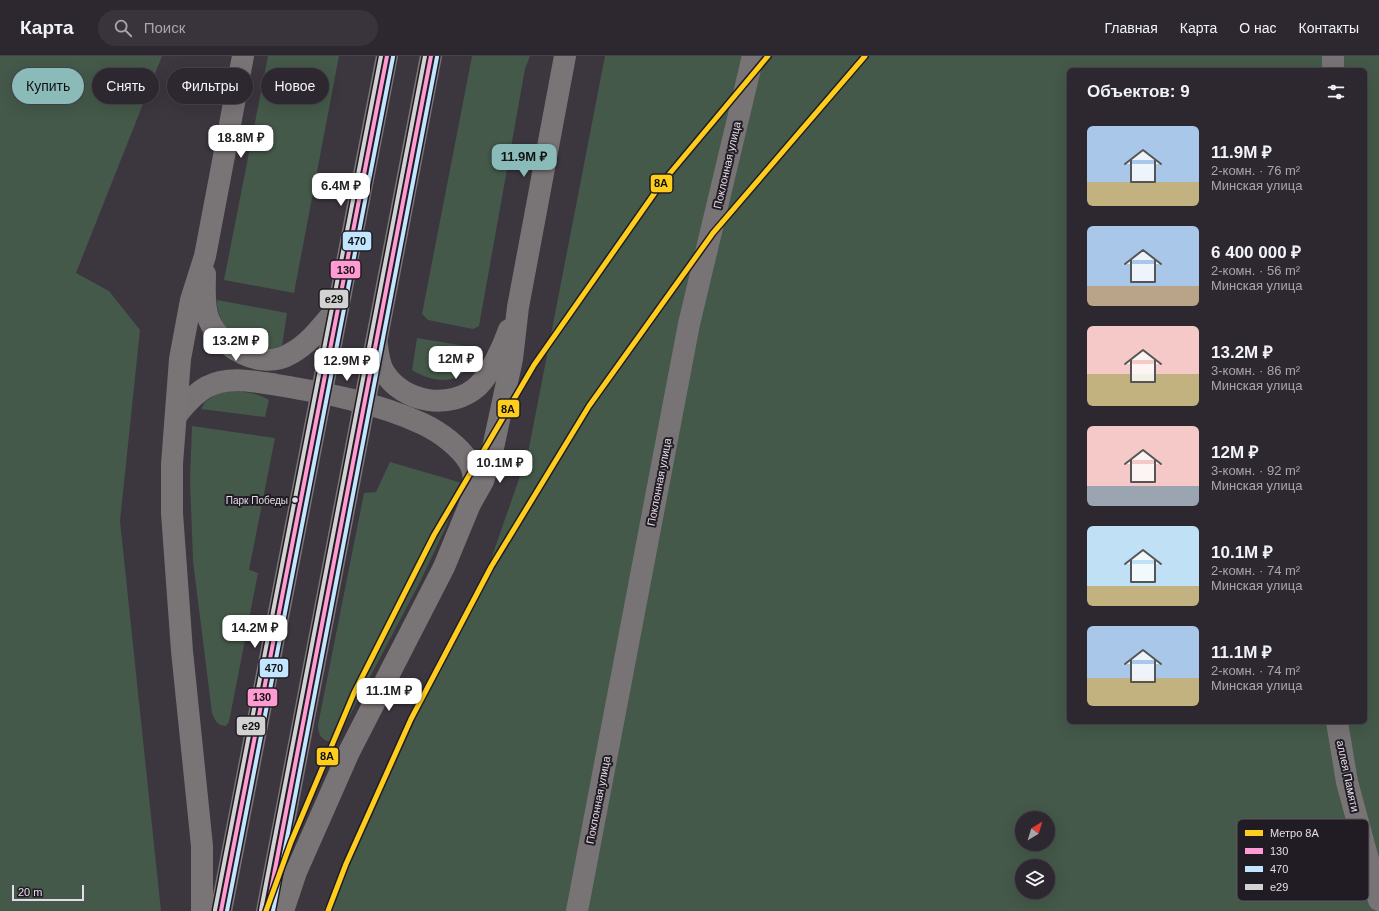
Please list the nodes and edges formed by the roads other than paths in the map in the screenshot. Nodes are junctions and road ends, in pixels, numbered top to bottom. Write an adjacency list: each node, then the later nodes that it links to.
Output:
1 (243, 56): 8 (main road)
2 (387, 56): 9 (main road)
3 (431, 56): 11 (main road)
4 (564, 56): 10 (main road)
5 (753, 56): 24 (street, Поклонная улица)
6 (1333, 56): 7 (street)
7 (1333, 68)
8 (205, 256): 9 (main road); 14 (main road)
9 (339, 307): 12 (main road)
10 (518, 307): 11 (main road); 15 (main road)
11 (377, 336): 13 (main road)
12 (322, 393): 13 (street); 14 (street); 21 (main road)
13 (363, 404): 15 (street); 22 (main road)
14 (176, 416): 20 (main road)
15 (470, 504): 23 (main road)
16 (1337, 724): 17 (street, аллея Памяти)
17 (1357, 819)
18 (1369, 863): 19 (street, аллея Памяти)
19 (1379, 900)
20 (202, 911)
21 (221, 911)
22 (267, 911)
23 (283, 911)
24 (577, 911)

